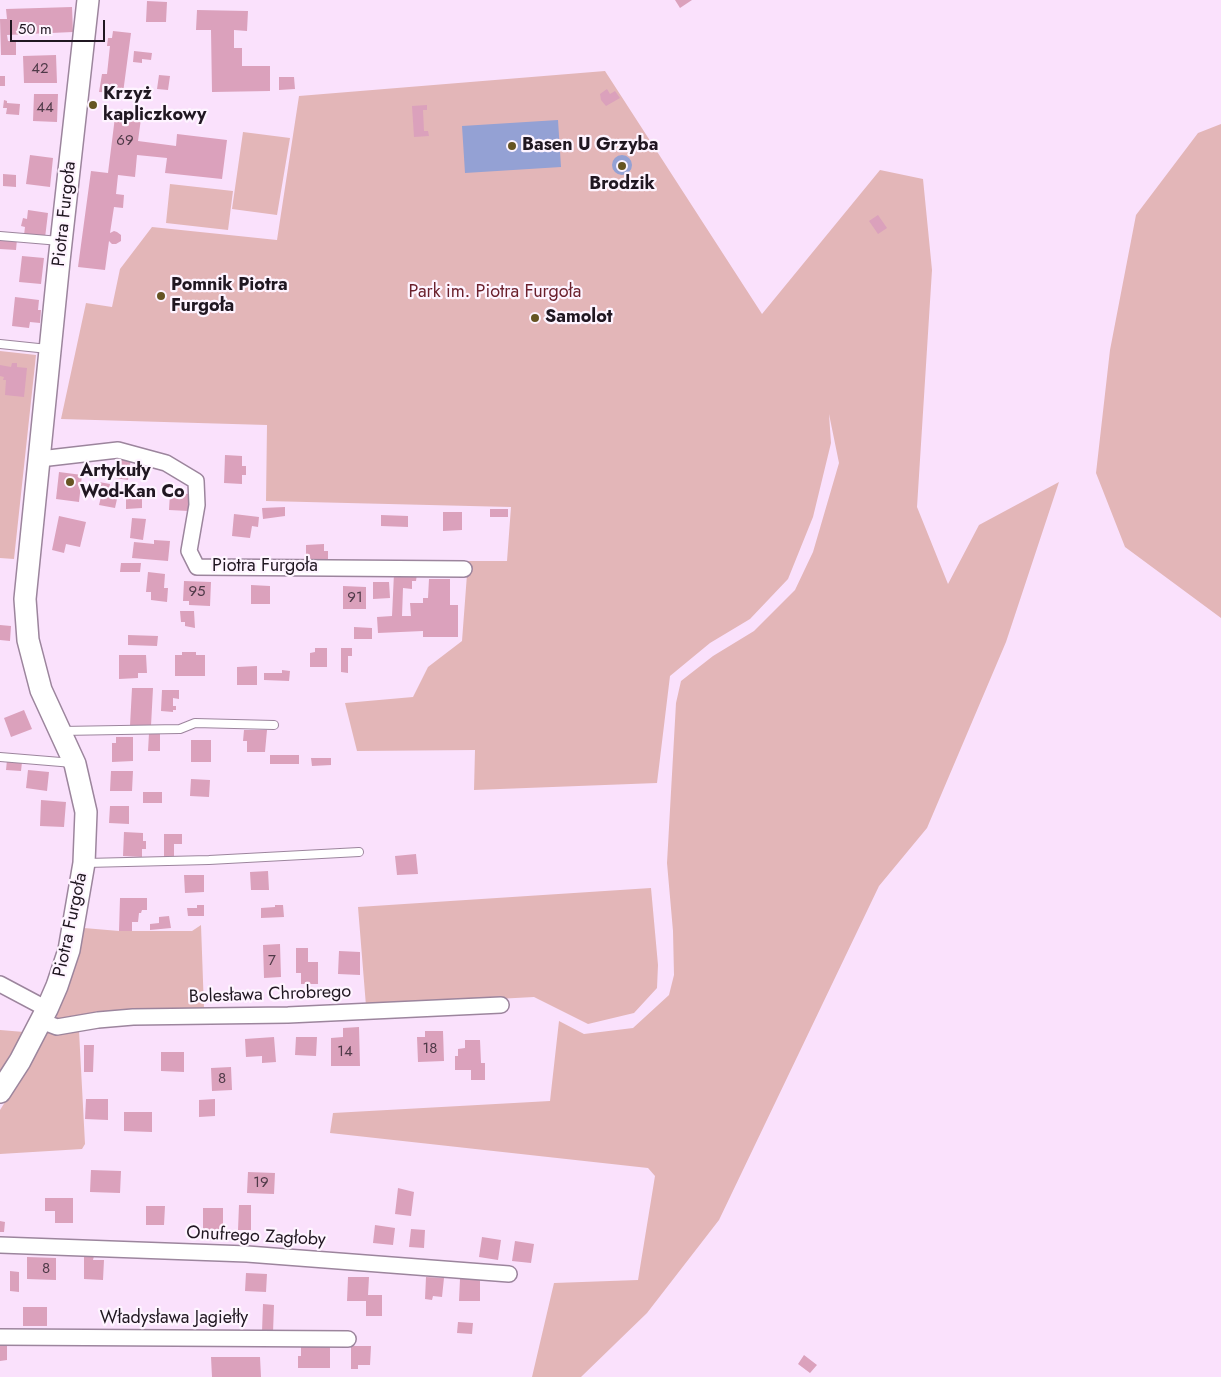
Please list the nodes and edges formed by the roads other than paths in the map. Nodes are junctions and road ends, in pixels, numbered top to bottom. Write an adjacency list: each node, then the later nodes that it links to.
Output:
1 (88, 0): 3 (street, Piotra Furgoła)
2 (0, 236): 3 (lane)
3 (62, 241): 5 (street, Piotra Furgoła)
4 (0, 344): 5 (lane)
5 (50, 349): 6 (street, Piotra Furgoła)
6 (40, 459): 7 (street, Piotra Furgoła); 9 (street, Piotra Furgoła)
7 (464, 569)
8 (274, 725): 9 (lane)
9 (59, 730): 11 (street, Piotra Furgoła)
10 (0, 757): 11 (lane)
11 (75, 764): 13 (street, Piotra Furgoła)
12 (359, 852): 13 (lane, Piotra Furgoła)
13 (84, 863): 16 (street, Piotra Furgoła)
14 (0, 984): 16 (street, Bolesława Chrobrego)
15 (501, 1005): 16 (street, Bolesława Chrobrego)
16 (44, 1015): 17 (street, Piotra Furgoła)
17 (0, 1092)
18 (0, 1245): 19 (street, Onufrego Zagłoby)
19 (509, 1274)
20 (0, 1337): 21 (street, Władysława Jagiełły)
21 (348, 1339)

